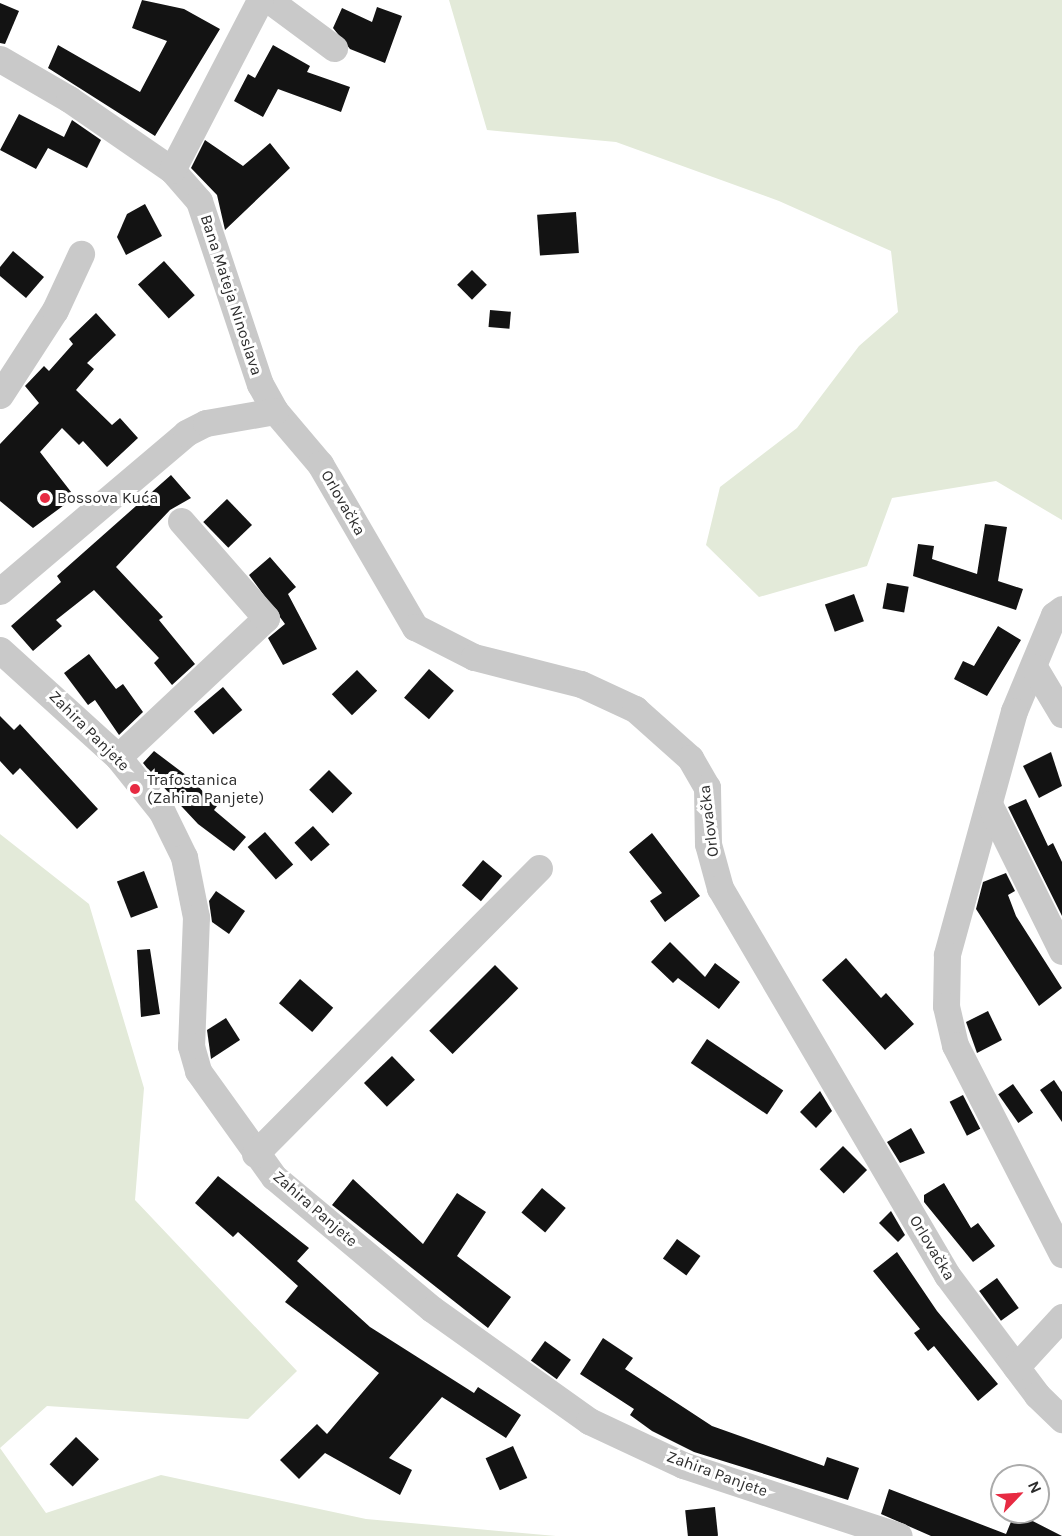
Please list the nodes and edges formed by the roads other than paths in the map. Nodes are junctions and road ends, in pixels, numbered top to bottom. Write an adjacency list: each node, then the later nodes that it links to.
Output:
1 (260, 0): 5 (street)
2 (269, 0): 3 (street)
3 (334, 48)
4 (0, 59): 5 (street, Bana Mateja Ninoslava)
5 (172, 170): 7 (street, Bana Mateja Ninoslava)
6 (81, 254): 8 (street)
7 (260, 384): 9 (street, Orlovačka)
8 (0, 395)
9 (275, 411): 11 (street); 23 (street, Orlovačka)
10 (181, 521): 16 (street)
11 (0, 591)
12 (1062, 609): 14 (street)
13 (0, 650): 16 (street, Zahira Panjete)
14 (1034, 667): 15 (street); 17 (street)
15 (1058, 700)
16 (118, 757): 20 (street, Zahira Panjete)
17 (989, 804): 19 (street); 21 (street)
18 (539, 868): 20 (street)
19 (1062, 951)
20 (255, 1154): 25 (street, Zahira Panjete)
21 (1062, 1254)
22 (1062, 1317): 23 (street)
23 (1016, 1367): 24 (street, Orlovačka)
24 (1062, 1419)
25 (899, 1536)

